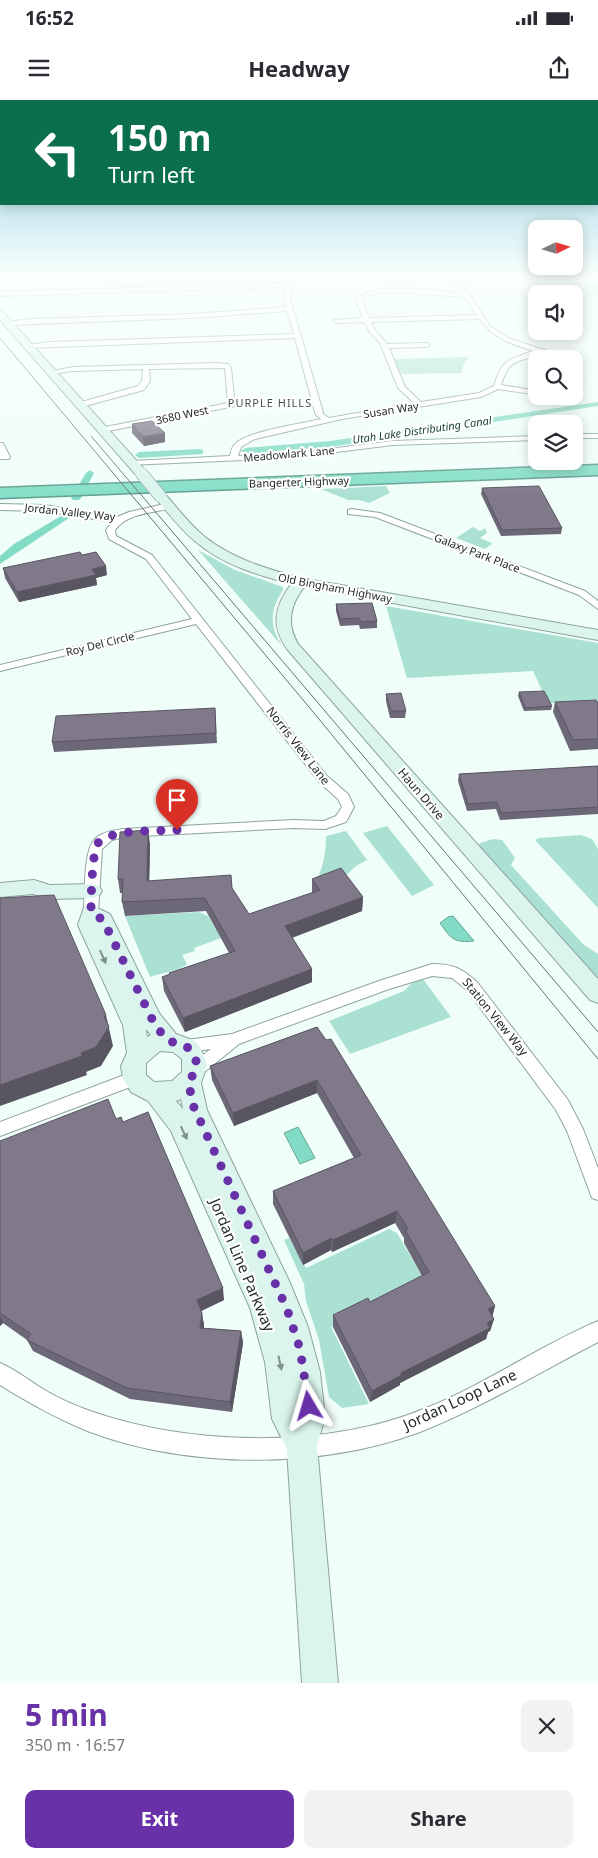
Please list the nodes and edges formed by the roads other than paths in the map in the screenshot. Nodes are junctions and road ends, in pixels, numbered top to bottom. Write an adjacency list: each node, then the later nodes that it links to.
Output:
1 (31, 350): 7 (street, Old Bingham Highway)
2 (302, 350): 12 (street)
3 (387, 350): 11 (street)
4 (537, 350): 8 (street)
5 (226, 365): 6 (street); 13 (street, 3680 West)
6 (146, 367): 7 (street); 10 (street)
7 (51, 372): 10 (street, Old Bingham Highway)
8 (496, 387): 9 (street); 11 (street, Susan Way)
9 (528, 392)
10 (81, 405): 13 (street, Old Bingham Highway)
11 (420, 405): 12 (street, Susan Way)
12 (327, 420): 19 (street, Susan Way)
13 (103, 430): 21 (street, Old Bingham Highway)
14 (583, 436): 15 (street)
15 (598, 436)
16 (528, 438): 19 (street, Meadowlark Lane)
17 (0, 445): 18 (street)
18 (3, 457)
19 (234, 459): 21 (street, Meadowlark Lane)
20 (598, 461): 23 (highway, Bangerter Highway)
21 (131, 463): 25 (street, Old Bingham Highway, bridge)
22 (598, 470): 24 (highway, Bangerter Highway)
23 (0, 483)
24 (0, 493)
25 (165, 501): 28 (street, Jordan Valley Way); 29 (street, Old Bingham Highway)
26 (0, 507): 28 (street, Jordan Valley Way)
27 (351, 512): 30 (street, Galaxy Park Place)
28 (118, 520): 31 (street, Norris View Lane)
29 (300, 582): 32 (street, Old Bingham Highway); 38 (street, Haun Drive)
30 (598, 606)
31 (199, 620): 33 (street, Roy Del Circle); 37 (street, Norris View Lane)
32 (597, 632)
33 (0, 668)
34 (0, 890): 35 (street)
35 (49, 892): 36 (street); 37 (street)
36 (0, 900)
37 (92, 901): 40 (street); 41 (street, one-way to 41)
38 (598, 994)
39 (233, 1040): 40 (street, Station View Way); 42 (street, Station View Way); 45 (street, Station View Way)
40 (177, 1043): 41 (street); 42 (street)
41 (139, 1054): 43 (street)
42 (193, 1076): 43 (street); 48 (street, Jordan Line Parkway)
43 (146, 1086): 44 (street); 48 (street, Jordan Line Parkway, one-way to 48)
44 (0, 1129)
45 (598, 1192)
46 (598, 1331): 48 (street, Jordan Loop Lane)
47 (0, 1373): 48 (street, Jordan Loop Lane)
48 (302, 1446): 49 (street, Jordan Line Parkway)
49 (320, 1683)

